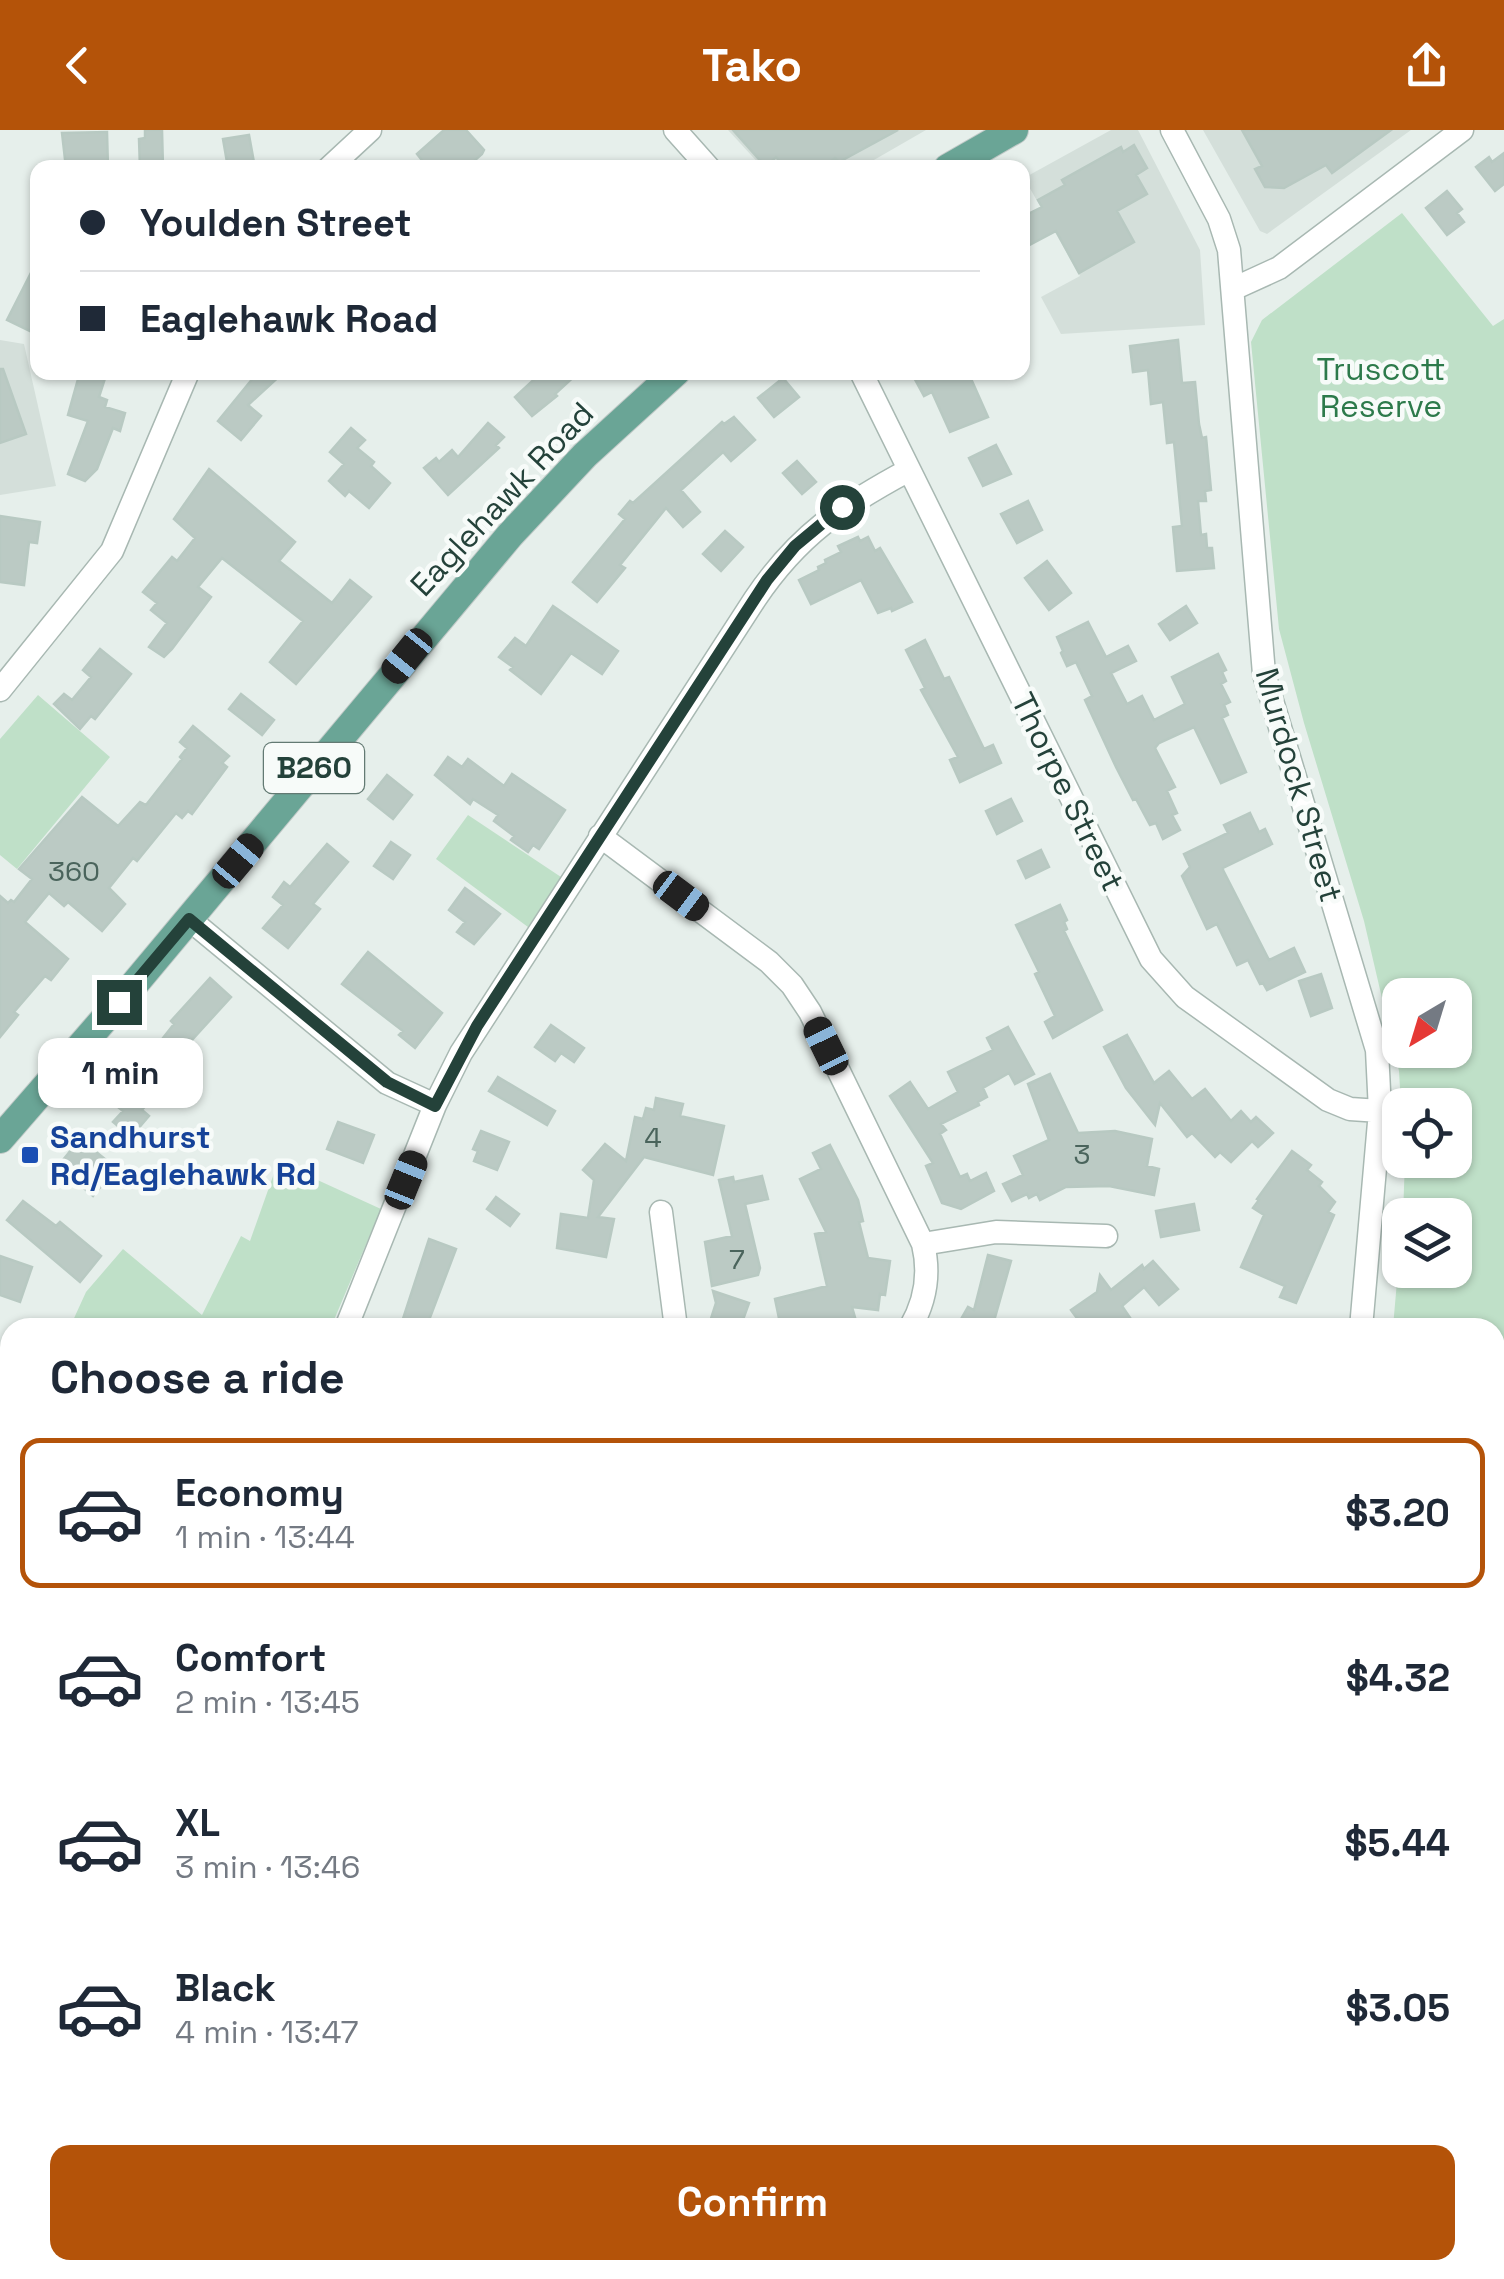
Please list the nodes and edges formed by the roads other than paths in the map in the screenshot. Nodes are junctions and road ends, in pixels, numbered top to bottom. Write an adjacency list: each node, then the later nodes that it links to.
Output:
1 (370, 130): 6 (street)
2 (675, 130): 7 (street)
3 (1014, 130): 8 (main road)
4 (1172, 130): 9 (street, Murdock Street)
5 (1462, 130): 9 (street)
6 (338, 160)
7 (702, 160)
8 (962, 160)
9 (1233, 288): 18 (street, Murdock Street)
10 (185, 380): 14 (street)
11 (667, 380): 16 (main road, Eaglehawk Road / B260)
12 (865, 380): 13 (street, Thorpe Street)
13 (908, 470): 15 (street); 18 (street, Thorpe Street)
14 (0, 690)
15 (600, 836): 17 (street); 22 (street)
16 (189, 919): 17 (street); 19 (main road, Eaglehawk Road / B260)
17 (435, 1106): 23 (street)
18 (1380, 1111): 26 (street, Murdock Street)
19 (0, 1140)
20 (661, 1212): 24 (street)
21 (1106, 1236): 22 (street)
22 (922, 1244): 25 (street)
23 (350, 1318)
24 (675, 1318)
25 (914, 1318)
26 (1362, 1318)

